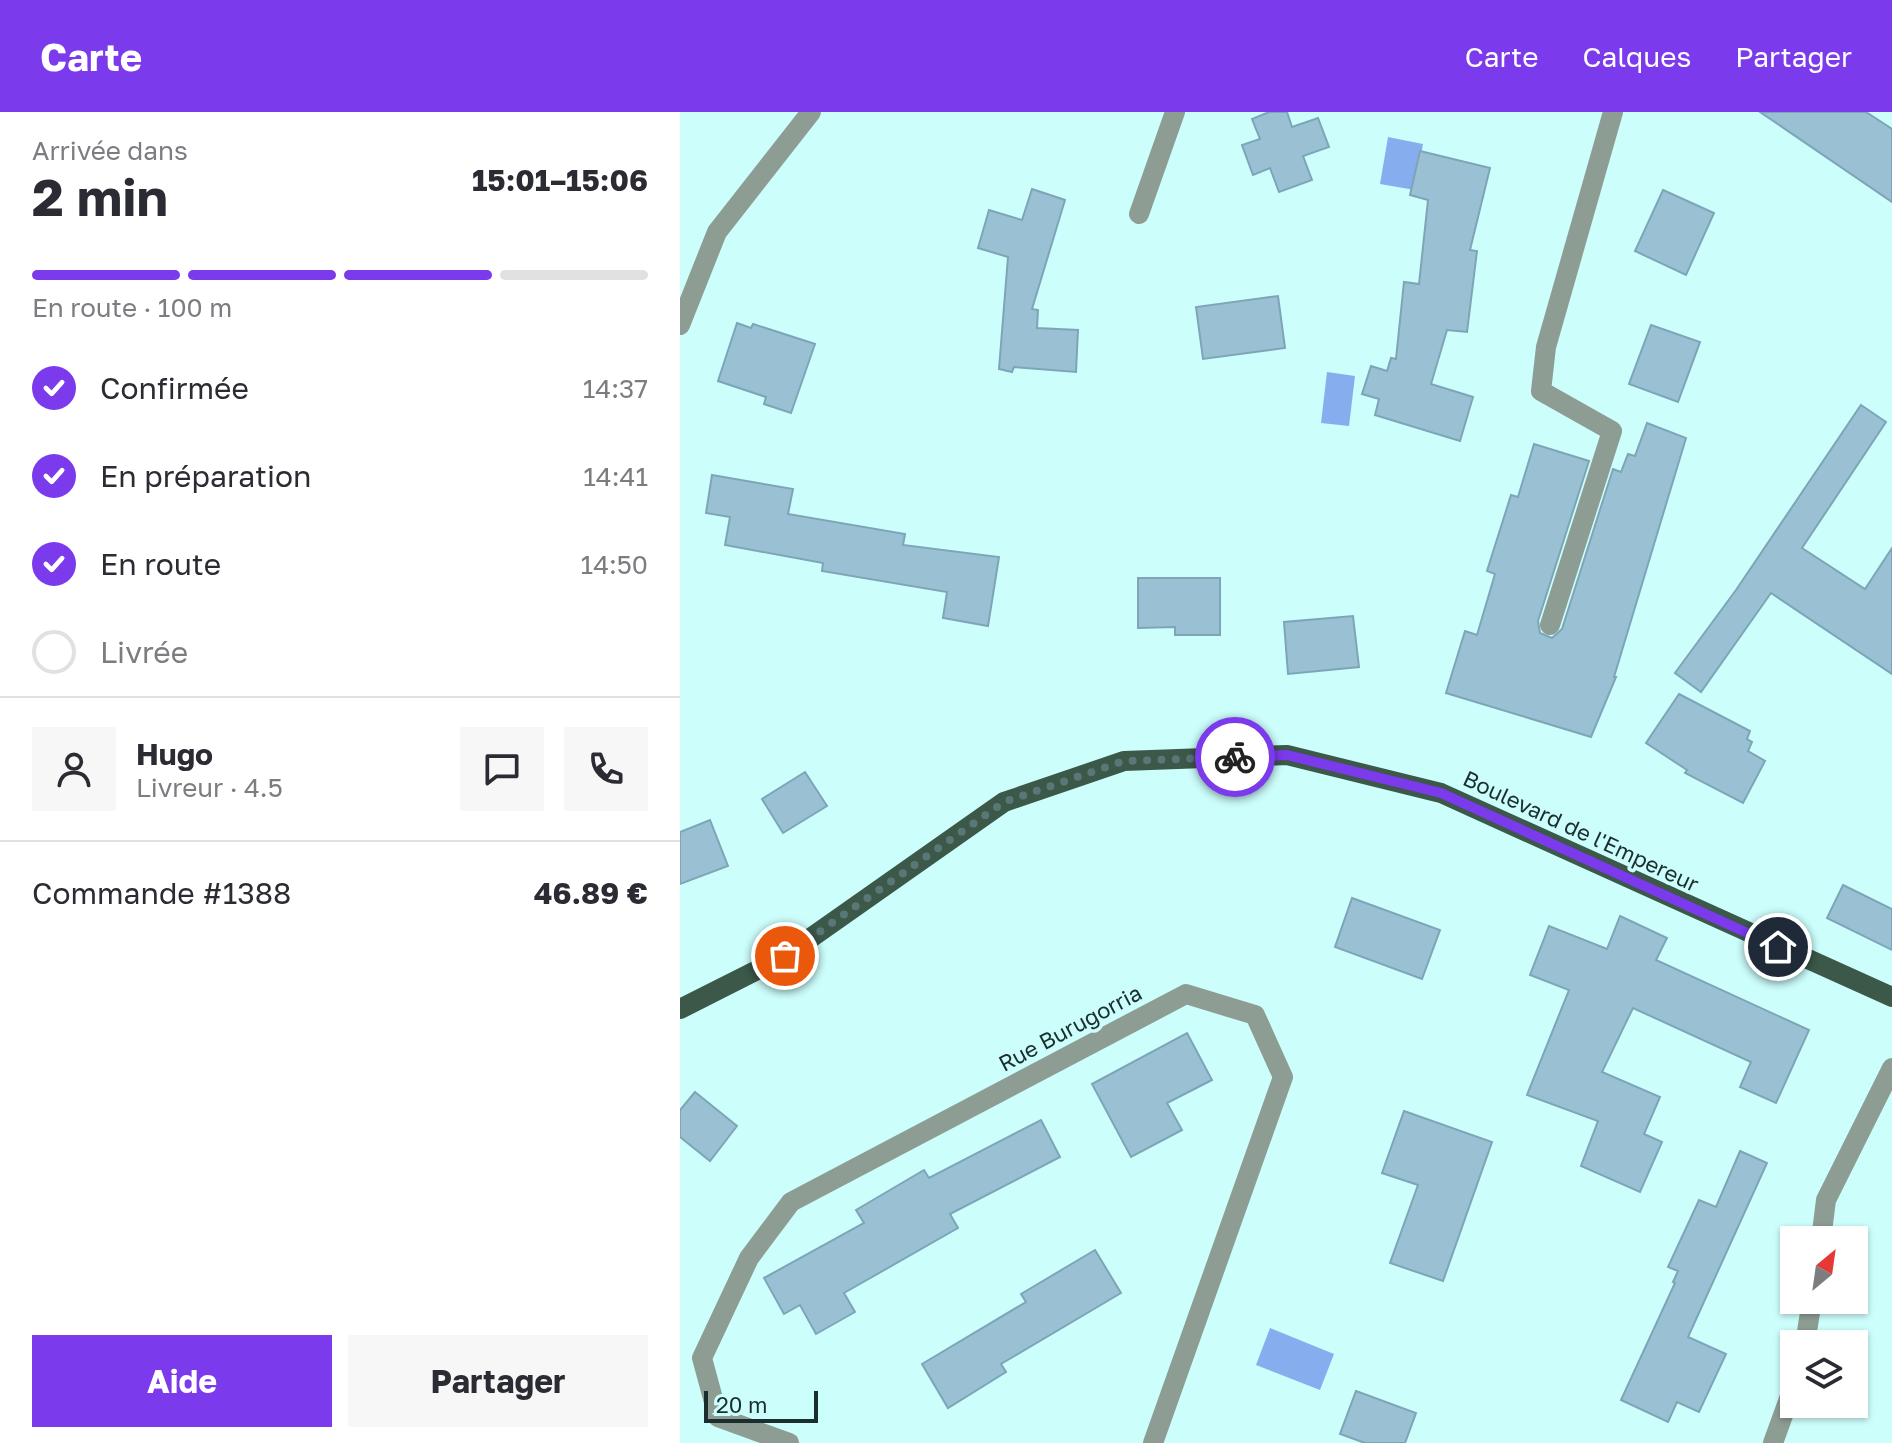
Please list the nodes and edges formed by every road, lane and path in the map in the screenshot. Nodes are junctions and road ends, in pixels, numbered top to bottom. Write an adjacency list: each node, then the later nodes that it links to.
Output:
1 (811, 112): 5 (street)
2 (1175, 112): 4 (street)
3 (1613, 112): 6 (street)
4 (1139, 214)
5 (680, 325)
6 (1550, 625)
7 (1892, 997): 8 (main road, Boulevard de l'Empereur)
8 (680, 1009)
9 (1892, 1068): 10 (street)
10 (1823, 1226)
11 (1782, 1418): 14 (street)
12 (789, 1443): 13 (street, Rue Burugorria)
13 (1153, 1443)
14 (1773, 1443)

